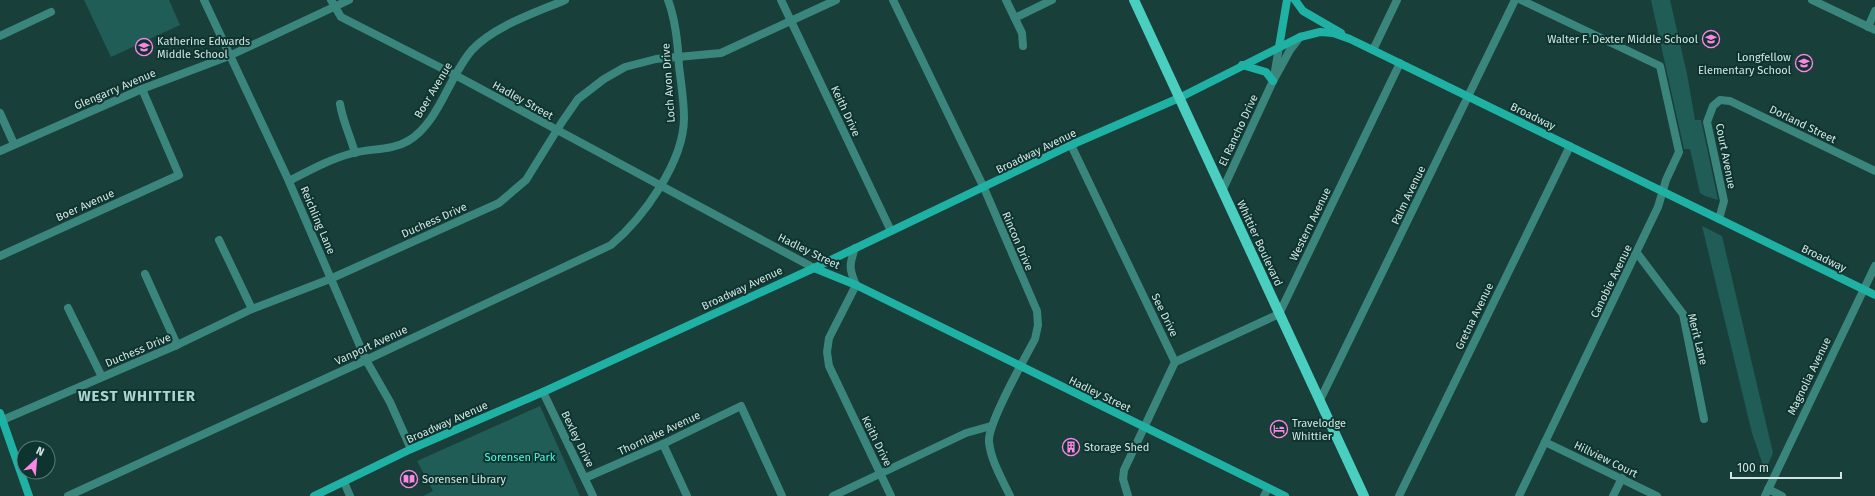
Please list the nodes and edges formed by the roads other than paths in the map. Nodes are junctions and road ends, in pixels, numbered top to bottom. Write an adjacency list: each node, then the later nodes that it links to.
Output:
1 (204, 0): 29 (street, Reichling Lane)
2 (349, 0): 17 (street, Glengarry Avenue)
3 (565, 0): 33 (street, Boer Avenue)
4 (668, 0): 30 (street, Loch Avon Drive)
5 (781, 0): 21 (street, Keith Drive)
6 (836, 0): 21 (street, Duchess Drive)
7 (893, 0): 50 (street, Rincon Drive)
8 (1006, 0): 20 (street)
9 (1052, 0): 20 (street)
10 (1134, 0): 37 (main road, Whittier Boulevard)
11 (1287, 0): 27 (street, El Rancho Drive)
12 (1295, 0): 25 (street)
13 (1397, 0): 28 (street)
14 (1516, 0): 36 (street, Palm Avenue)
15 (1522, 0): 52 (street, Canobie Avenue)
16 (1812, 0): 22 (street)
17 (333, 3): 29 (street, Glengarry Avenue); 33 (street, Hadley Street)
18 (1875, 11): 22 (street)
19 (51, 12): 23 (street)
20 (1015, 18): 26 (street)
21 (791, 21): 30 (street, Duchess Drive); 54 (street, Keith Drive)
22 (1871, 29)
23 (0, 36)
24 (1300, 37): 25 (street, Broadway); 27 (street, Broadway); 34 (street, El Rancho Drive)
25 (1350, 39): 28 (street, Broadway)
26 (1023, 46)
27 (1278, 47): 32 (street, Broadway); 34 (street, El Rancho Drive)
28 (1373, 50): 31 (street, Broadway)
29 (229, 56): 35 (street, Glengarry Avenue); 48 (street, Reichling Lane)
30 (678, 56): 41 (street, Duchess Drive); 49 (street, Loch Avon Drive)
31 (1400, 63): 36 (street, Broadway); 68 (street, Western Avenue)
32 (1242, 66): 34 (street); 37 (street, Broadway)
33 (455, 75): 41 (street, Hadley Street); 46 (street, Boer Avenue)
34 (1273, 81): 51 (street, El Rancho Drive)
35 (142, 89): 42 (street, Glengarry Avenue); 58 (street, Boer Avenue)
36 (1469, 96): 44 (street, Broadway); 75 (street, Palm Avenue)
37 (1179, 98): 43 (street, Broadway Avenue); 51 (main road, Whittier Boulevard)
38 (1720, 100): 47 (street, Dorland Street); 53 (street, Court Avenue)
39 (340, 104): 46 (street)
40 (0, 113): 42 (street)
41 (557, 131): 49 (street, Hadley Street); 62 (street, Duchess Drive)
42 (14, 144): 45 (street, Glengarry Avenue)
43 (1071, 145): 50 (street, Broadway Avenue); 71 (street, See Drive)
44 (1570, 146): 52 (street, Broadway); 105 (street, Gretna Avenue)
45 (0, 151)
46 (355, 153): 48 (street, Boer Avenue)
47 (1875, 171)
48 (289, 181): 62 (street, Reichling Lane)
49 (661, 185): 60 (street, Hadley Street); 70 (street, Vanport Avenue)
50 (984, 188): 54 (street, Broadway Avenue); 72 (street, Rincon Drive)
51 (1223, 189): 68 (main road, Whittier Boulevard)
52 (1663, 192): 53 (street, Broadway); 57 (street, Canobie Avenue)
53 (1719, 219): 64 (street, Broadway)
54 (891, 231): 56 (street, Broadway Avenue)
55 (219, 240): 67 (street)
56 (855, 248): 60 (street, Broadway Avenue); 63 (street)
57 (1637, 253): 77 (street, Merit Lane); 80 (street, Canobie Avenue)
58 (0, 256)
59 (1875, 266): 64 (street, Magnolia Avenue)
60 (814, 268): 63 (street, Hadley Street); 74 (street, Broadway Avenue)
61 (145, 274): 69 (street)
62 (330, 279): 67 (street, Duchess Drive); 70 (street, Reichling Lane)
63 (856, 285): 72 (street, Hadley Street); 83 (street, Keith Drive)
64 (1864, 290): 65 (street, Broadway); 89 (street, Magnolia Avenue)
65 (1875, 296)
66 (68, 308): 73 (street)
67 (252, 309): 69 (street, Duchess Drive)
68 (1280, 314): 71 (street); 75 (main road, Whittier Boulevard)
69 (177, 345): 73 (street, Duchess Drive)
70 (366, 360): 82 (street, Reichling Lane); 91 (street, Vanport Avenue)
71 (1175, 362): 79 (street)
72 (1020, 366): 78 (street, Rincon Drive); 79 (street, Hadley Street)
73 (102, 377): 76 (street, Duchess Drive)
74 (544, 392): 82 (street, Broadway Avenue); 84 (street, Bexley Drive)
75 (1320, 400): 87 (main road, Whittier Boulevard)
76 (1, 418): 90 (street)
77 (1704, 419)
78 (991, 426): 83 (street); 99 (street, Rincon Drive)
79 (1144, 428): 88 (street, Hadley Street); 100 (street)
80 (1545, 442): 85 (street, Hillview Court); 106 (street, Canobie Avenue)
81 (663, 444): 84 (street, Thornlake Avenue); 95 (street); 96 (street, Thornlake Avenue)
82 (411, 449): 86 (street, Broadway Avenue)
83 (880, 473): 97 (street); 98 (street, Keith Drive)
84 (585, 478): 94 (street, Bexley Drive)
85 (1622, 478): 107 (street); 108 (street, Hillview Court)
86 (344, 482): 92 (street, Broadway Avenue); 93 (street)
87 (1360, 486): 103 (main road); 104 (main road, Whittier Boulevard)
88 (1268, 488): 101 (street); 102 (street, Hadley Street)
89 (1767, 493): 109 (street)
90 (28, 496)
91 (68, 496)
92 (314, 496)
93 (350, 496)
94 (593, 496)
95 (687, 496)
96 (782, 496)
97 (833, 496)
98 (891, 496)
99 (1010, 496)
100 (1128, 496)
101 (1264, 496)
102 (1285, 496)
103 (1355, 496)
104 (1364, 496)
105 (1399, 496)
106 (1519, 496)
107 (1613, 496)
108 (1657, 496)
109 (1782, 496)

